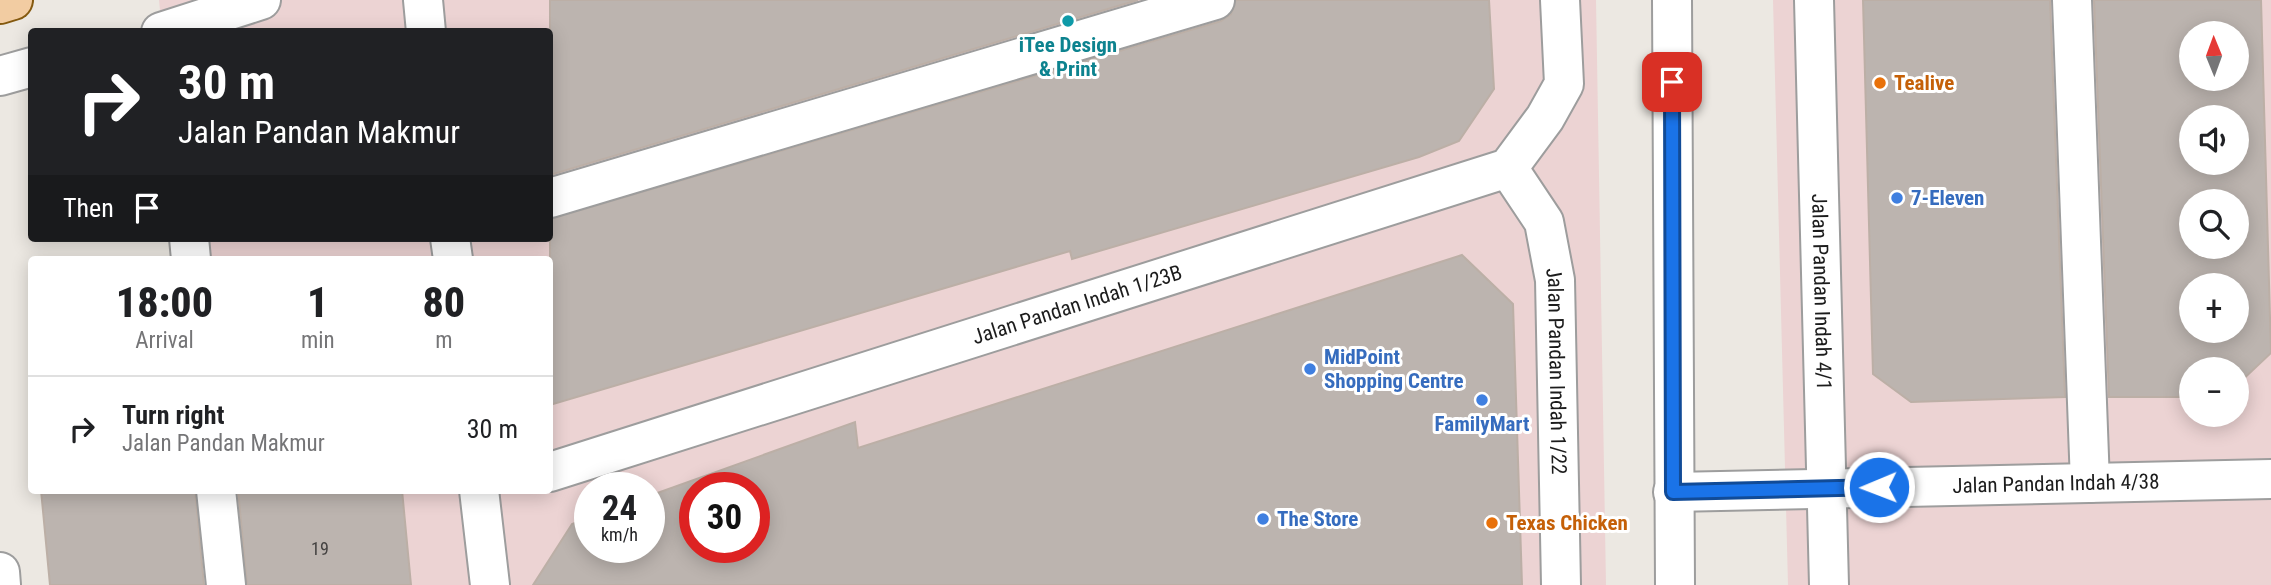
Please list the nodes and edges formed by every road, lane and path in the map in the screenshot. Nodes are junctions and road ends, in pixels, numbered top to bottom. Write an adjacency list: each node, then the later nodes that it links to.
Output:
1 (13, 0): 9 (main road)
2 (261, 0): 10 (street)
3 (423, 0): 11 (street)
4 (1215, 0): 15 (street)
5 (1560, 0): 14 (street)
6 (1672, 0): 20 (street)
7 (1814, 0): 19 (street, Jalan Pandan Indah 4/1)
8 (2072, 0): 18 (street)
9 (0, 4)
10 (173, 28)
11 (426, 28)
12 (28, 68): 13 (street)
13 (0, 76)
14 (1508, 168): 16 (street, Jalan Pandan Indah 1/23B); 27 (street, Jalan Pandan Indah 1/22)
15 (553, 197)
16 (553, 471)
17 (2271, 479): 18 (street, Jalan Pandan Indah 4/38)
18 (2090, 483): 19 (street, Jalan Pandan Indah 4/38)
19 (1826, 488): 20 (street, Jalan Pandan Indah 4/38); 29 (street, Jalan Pandan Indah 4/1)
20 (1673, 492): 28 (street)
21 (216, 494): 25 (street)
22 (484, 494): 26 (street)
23 (0, 572): 24 (street)
24 (2, 585)
25 (226, 585)
26 (490, 585)
27 (1561, 585)
28 (1675, 585)
29 (1829, 585)

